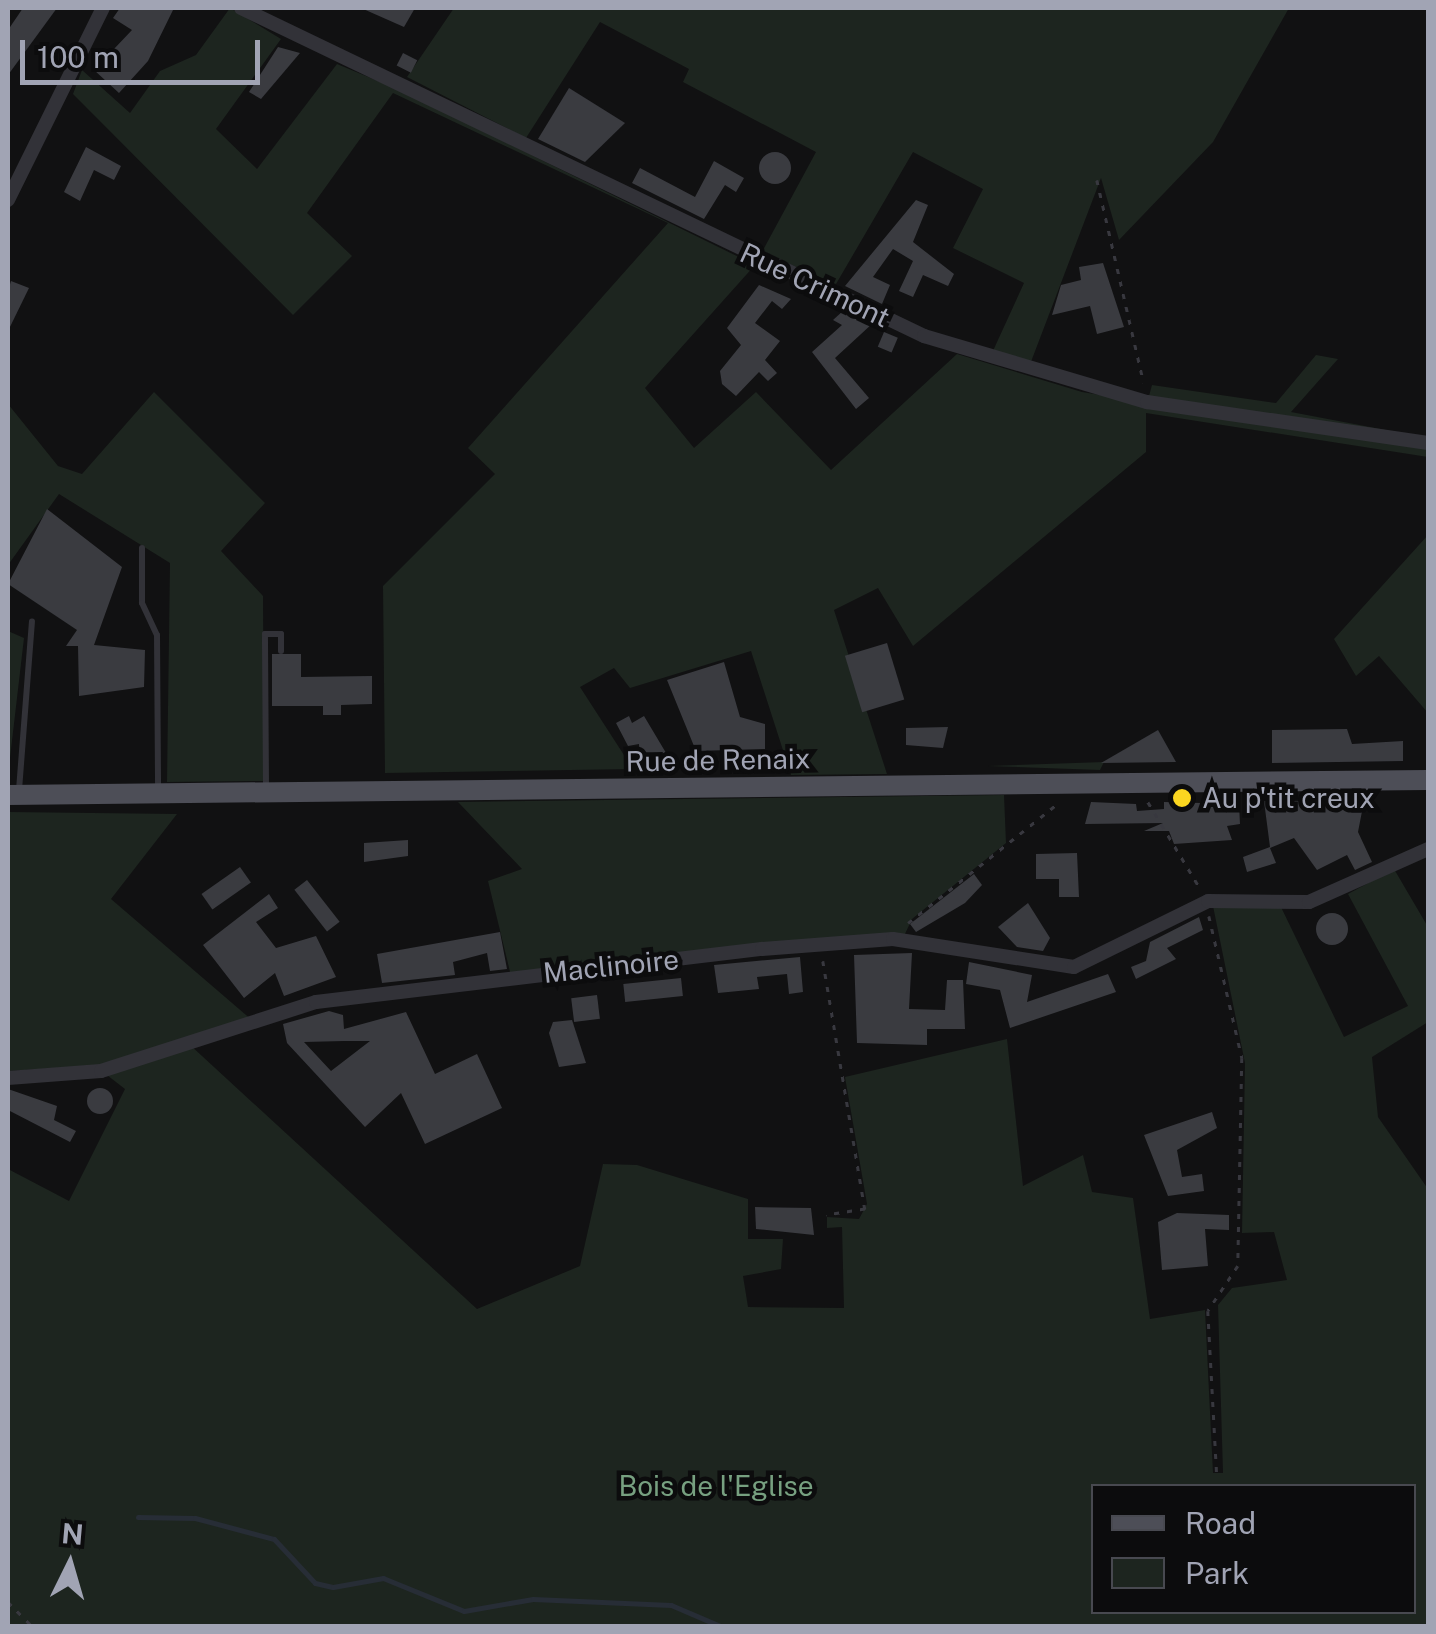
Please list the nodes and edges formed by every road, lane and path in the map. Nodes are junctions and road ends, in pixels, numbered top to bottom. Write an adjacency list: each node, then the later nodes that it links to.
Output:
1 (103, 8): 4 (street)
2 (241, 8): 5 (street, Rue Crimont)
3 (1097, 180): 5 (path)
4 (8, 200)
5 (1147, 402): 6 (street, Rue Crimont)
6 (1428, 442)
7 (142, 548): 14 (lane)
8 (32, 621): 15 (lane)
9 (281, 652): 13 (lane)
10 (1428, 780): 11 (main road, Rue de Renaix)
11 (1140, 783): 12 (main road, Rue de Renaix); 17 (path)
12 (1074, 784): 13 (main road, Rue de Renaix); 18 (path)
13 (266, 792): 14 (main road, Rue de Renaix)
14 (158, 794): 15 (main road, Rue de Renaix)
15 (13, 795)
16 (1428, 849): 17 (street, Maclinoire)
17 (1208, 901): 18 (street, Maclinoire); 24 (path)
18 (906, 940): 19 (street, Maclinoire)
19 (821, 945): 20 (street, Maclinoire); 21 (path)
20 (8, 1078)
21 (826, 1214)
22 (8, 1300): 23 (path)
23 (8, 1312)
24 (1217, 1475)
25 (8, 1602): 26 (path)
26 (32, 1626)

